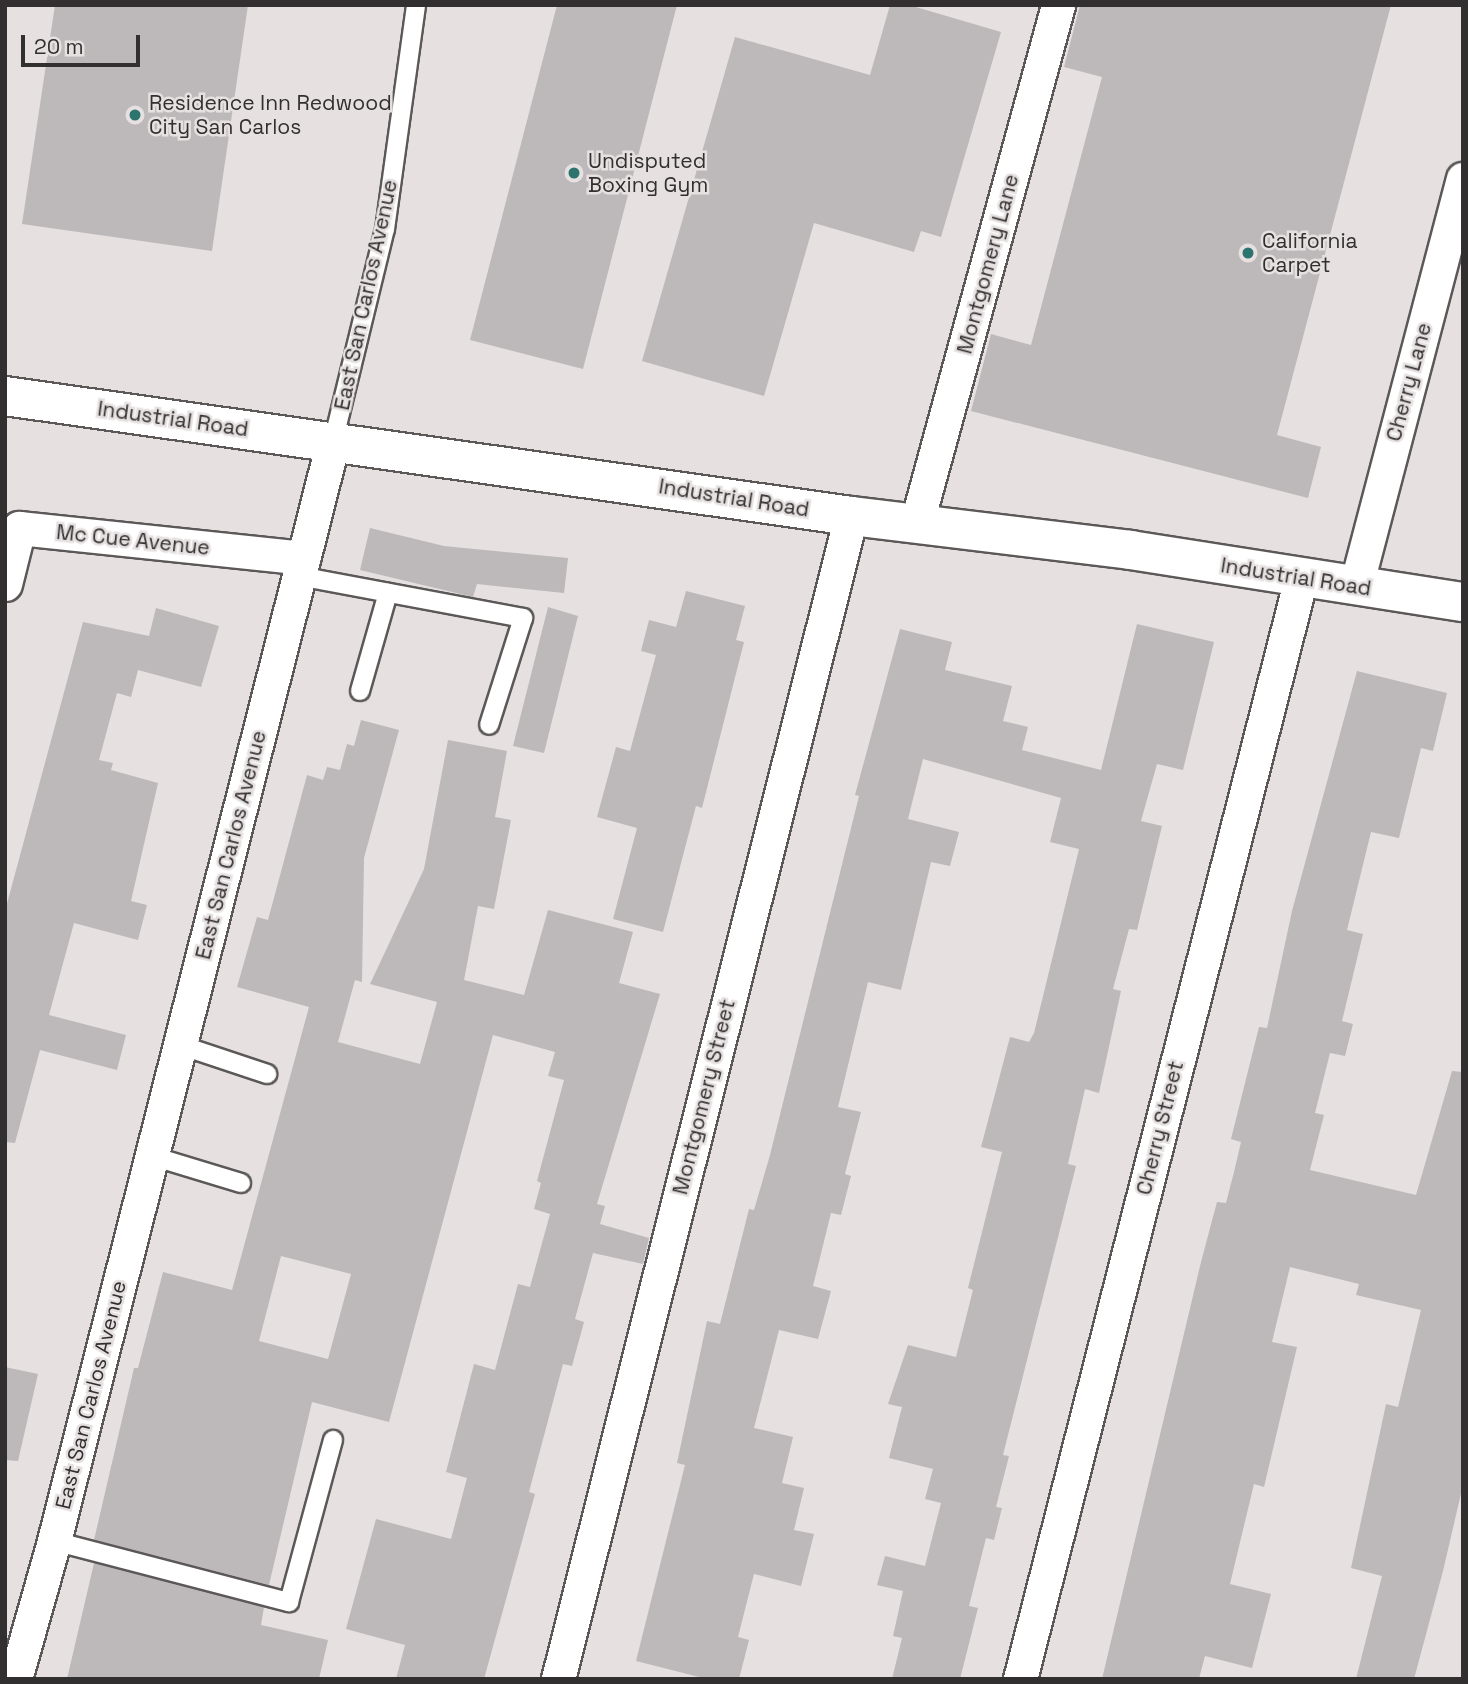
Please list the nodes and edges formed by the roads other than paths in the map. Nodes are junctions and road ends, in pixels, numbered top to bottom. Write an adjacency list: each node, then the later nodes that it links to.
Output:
1 (416, 5): 5 (lane, East San Carlos Avenue)
2 (1059, 5): 7 (street, Montgomery Lane)
3 (1463, 178): 11 (street, Cherry Lane)
4 (5, 396): 5 (main road, Industrial Road)
5 (333, 442): 6 (main road, Industrial Road); 8 (street, East San Carlos Avenue)
6 (851, 516): 7 (main road, Industrial Road); 23 (street, Montgomery Street)
7 (917, 522): 9 (main road, Industrial Road)
8 (301, 567): 10 (street, Mc Cue Avenue); 12 (lane); 16 (street, East San Carlos Avenue)
9 (1301, 578): 11 (main road, Industrial Road); 24 (street, Cherry Street)
10 (5, 584)
11 (1356, 586): 13 (main road, Industrial Road)
12 (388, 593): 14 (lane); 15 (lane)
13 (1463, 602)
14 (360, 691)
15 (489, 725)
16 (180, 1045): 17 (lane); 18 (street, East San Carlos Avenue)
17 (267, 1074)
18 (152, 1156): 19 (lane); 21 (street, East San Carlos Avenue)
19 (241, 1183)
20 (333, 1440): 21 (lane)
21 (54, 1541): 22 (street, East San Carlos Avenue)
22 (15, 1679)
23 (558, 1679)
24 (1020, 1679)

